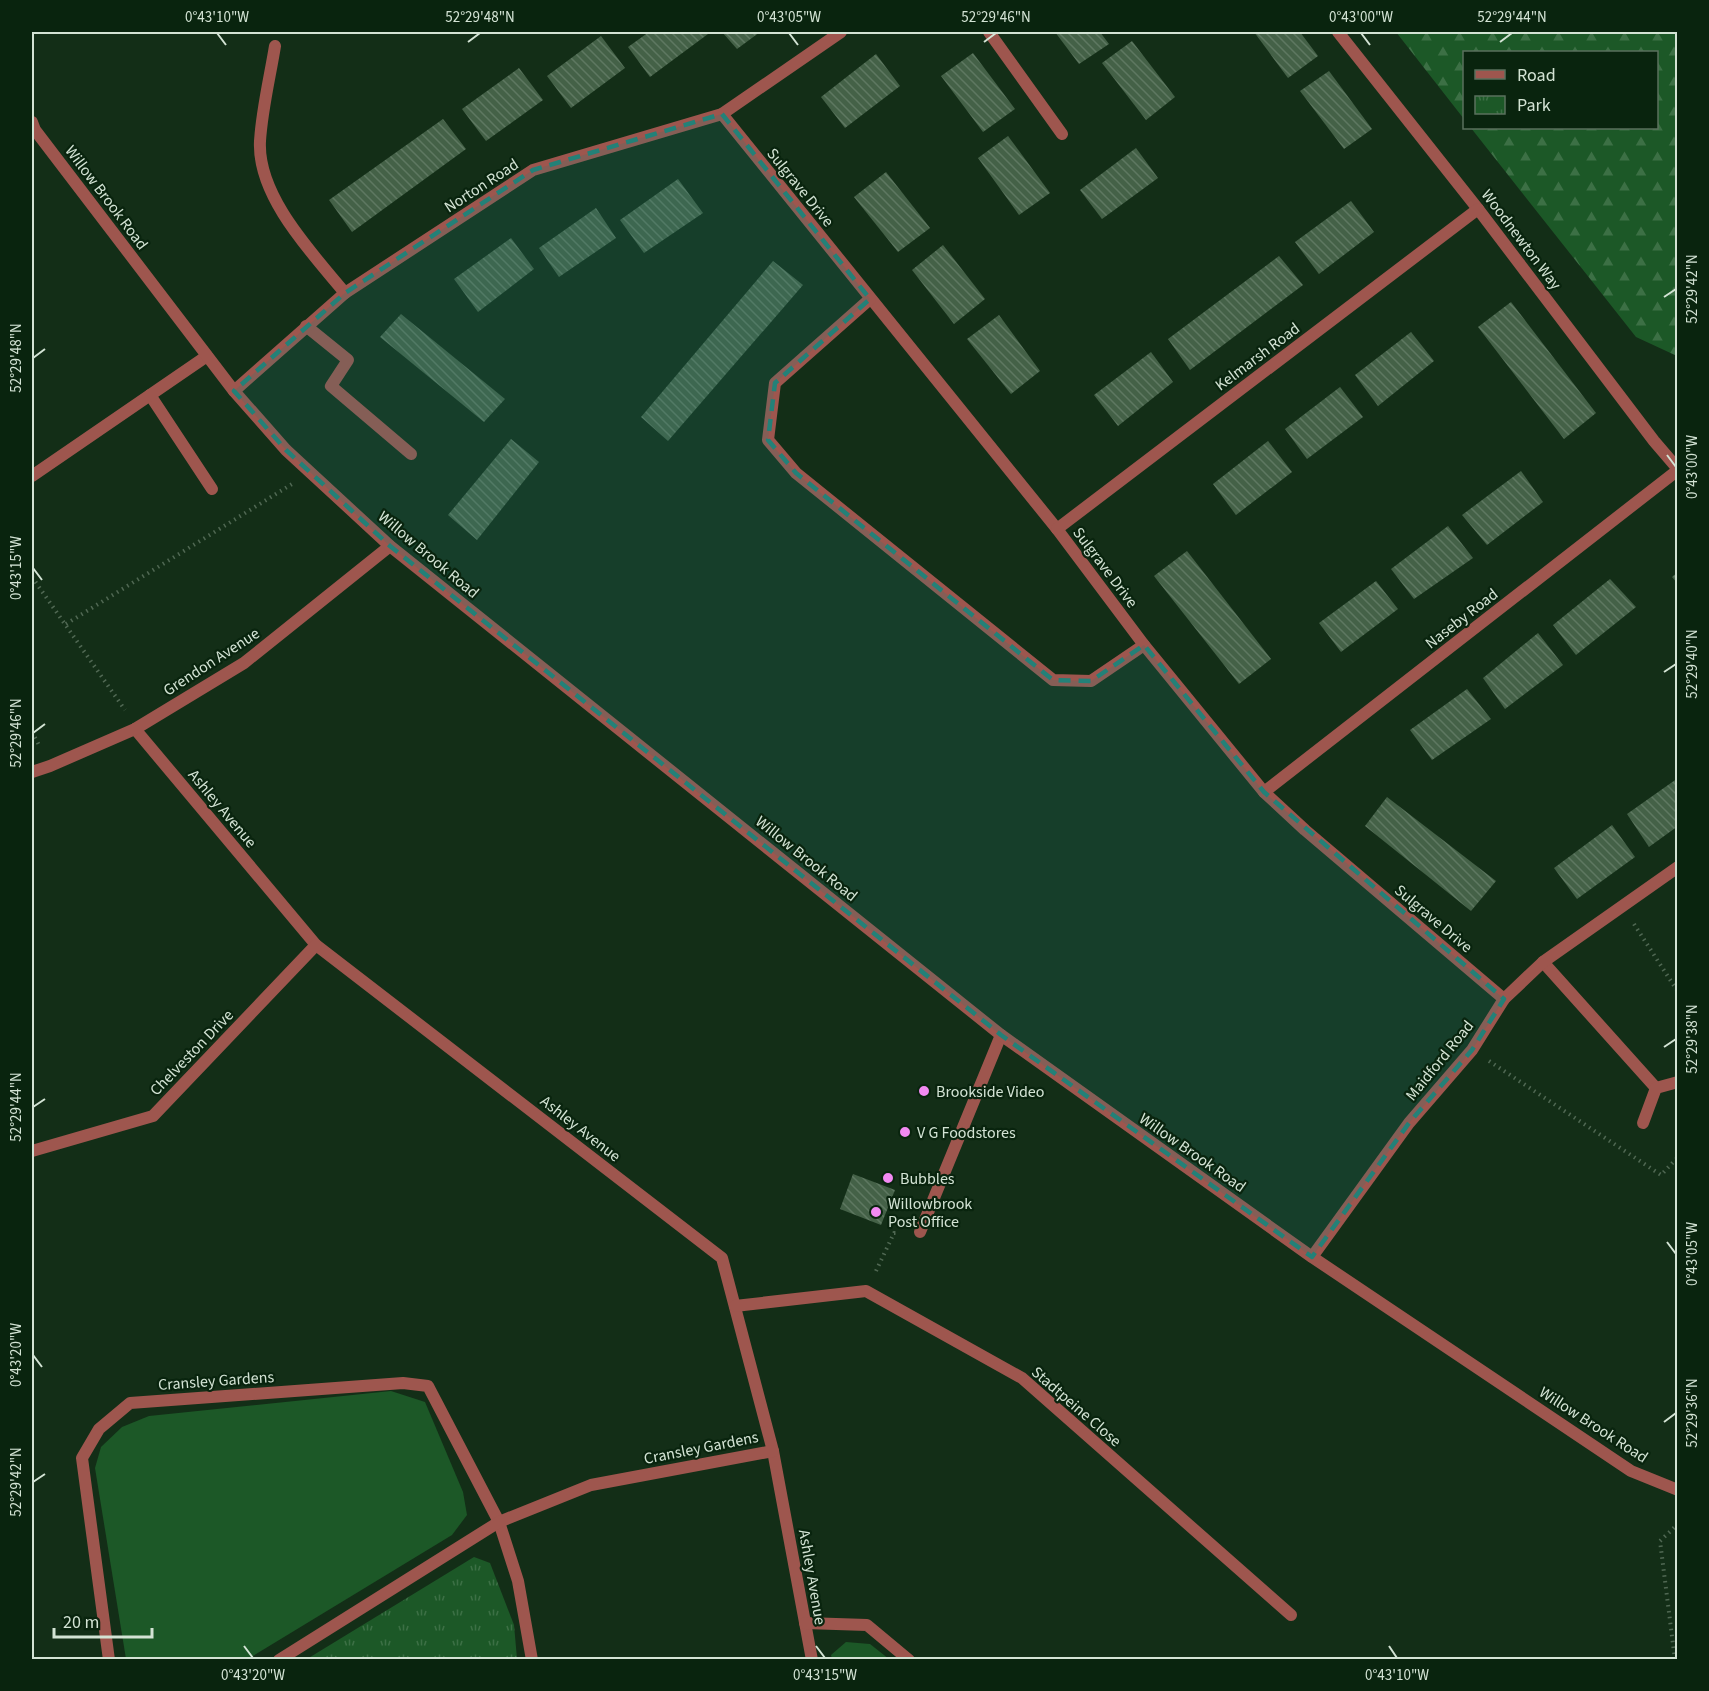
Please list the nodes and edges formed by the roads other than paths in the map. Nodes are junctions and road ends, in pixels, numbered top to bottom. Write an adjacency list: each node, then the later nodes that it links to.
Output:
1 (841, 32): 5 (street, Norton Road)
2 (989, 32): 7 (street)
3 (1338, 32): 8 (street, Woodnewton Way)
4 (275, 45): 9 (street)
5 (722, 114): 9 (street, Norton Road); 10 (street, Sulgrave Drive)
6 (33, 128): 12 (street, Willow Brook Road)
7 (1062, 134)
8 (1478, 209): 16 (street, Woodnewton Way); 19 (street, Kelmarsh Road)
9 (345, 294): 11 (street, Norton Road)
10 (870, 299): 19 (street, Sulgrave Drive); 21 (street)
11 (306, 326): 13 (street, Norton Road); 15 (street)
12 (207, 356): 13 (street, Willow Brook Road); 14 (street)
13 (234, 391): 20 (street, Willow Brook Road)
14 (150, 395): 17 (street); 18 (street)
15 (411, 454)
16 (1677, 469): 24 (street, Naseby Road)
17 (32, 476)
18 (212, 489)
19 (1057, 529): 21 (street, Sulgrave Drive)
20 (390, 546): 22 (street, Grendon Avenue); 29 (street, Willow Brook Road)
21 (1144, 645): 24 (street, Sulgrave Drive)
22 (135, 729): 23 (street, Grendon Avenue); 26 (street, Ashley Avenue)
23 (32, 772)
24 (1264, 792): 28 (street, Sulgrave Drive)
25 (1677, 867): 27 (street, Maidford Road)
26 (316, 945): 33 (street, Chelveston Drive); 36 (street, Ashley Avenue)
27 (1544, 962): 28 (street, Maidford Road); 31 (street)
28 (1504, 999): 35 (street, Maidford Road)
29 (1000, 1035): 34 (street); 35 (street, Willow Brook Road)
30 (1677, 1082): 31 (street)
31 (1656, 1088): 32 (street)
32 (1644, 1124)
33 (32, 1151)
34 (920, 1232)
35 (1312, 1257): 38 (street, Willow Brook Road)
36 (735, 1306): 37 (street, Ashley Avenue); 40 (street, Stadtpeine Close)
37 (774, 1450): 39 (street, Cransley Gardens); 41 (street, Ashley Avenue)
38 (1677, 1490)
39 (499, 1522): 42 (street, Cransley Gardens); 43 (street, Cransley Gardens); 44 (street, Cransley Gardens)
40 (1291, 1615)
41 (805, 1623): 45 (street, Ashley Avenue); 46 (street)
42 (109, 1659)
43 (279, 1659)
44 (532, 1659)
45 (812, 1659)
46 (909, 1659)

